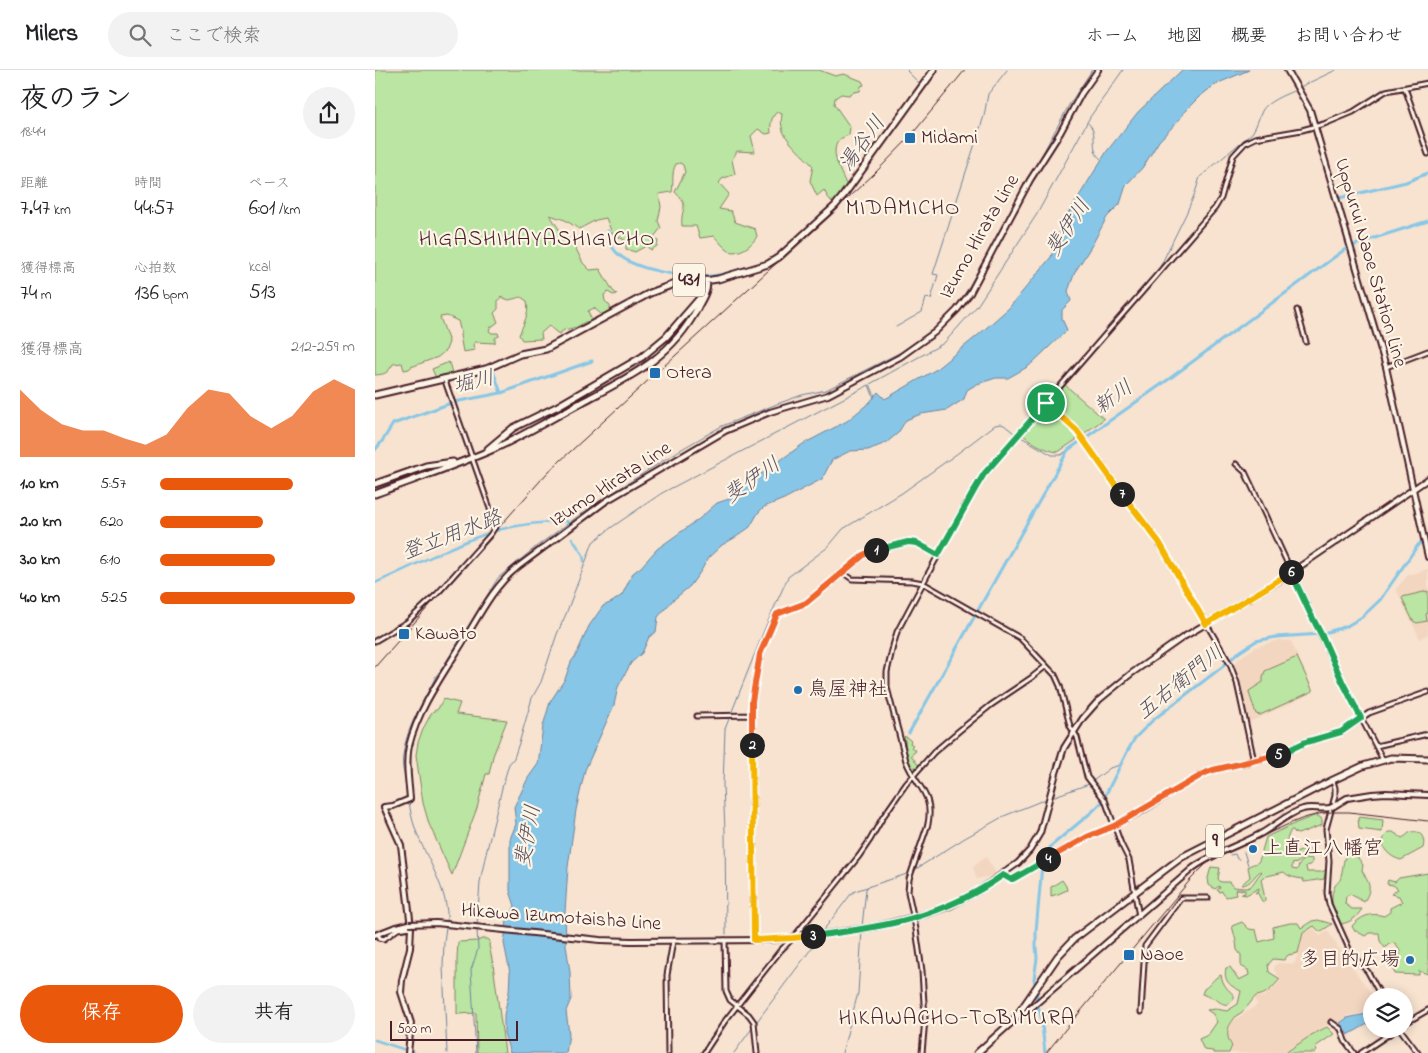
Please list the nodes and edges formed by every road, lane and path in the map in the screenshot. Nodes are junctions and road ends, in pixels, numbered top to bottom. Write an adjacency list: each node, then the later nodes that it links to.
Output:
1 (934, 70): 8 (highway, 431)
2 (1097, 70): 51 (main road, Izumo Hirata Line)
3 (1287, 70): 6 (main road, Uppurui Naoe Station Line)
4 (1428, 83): 5 (street)
5 (1405, 88): 6 (street); 7 (street)
6 (1314, 126): 12 (main road, Uppurui Naoe Station Line); 15 (street)
7 (1428, 154)
8 (706, 281): 13 (highway, 431); 16 (highway, 431); 16 (highway, 431)
9 (1297, 310): 10 (street)
10 (1307, 342)
11 (1428, 351): 12 (street)
12 (1386, 367): 22 (main road, Uppurui Naoe Station Line)
13 (444, 378): 14 (highway, 431); 17 (street)
14 (375, 395)
15 (1046, 403): 24 (street); 29 (street)
16 (479, 454): 17 (highway, 431)
17 (472, 457): 18 (highway, 431); 30 (street)
18 (463, 461): 21 (highway, 431); 23 (highway, 431)
19 (1236, 464): 27 (street)
20 (1428, 479): 22 (main road, Hikawa Izumotaisha Line)
21 (375, 484)
22 (1413, 489): 25 (main road, Uppurui Naoe Station Line); 27 (main road, Hikawa Izumotaisha Line)
23 (375, 494)
24 (938, 555): 26 (street); 28 (street)
25 (1428, 557)
26 (842, 572): 28 (street); 33 (street)
27 (1292, 572): 29 (main road, Hikawa Izumotaisha Line); 35 (street)
28 (923, 583): 31 (street); 42 (street)
29 (1206, 624): 36 (main road, Hikawa Izumotaisha Line); 41 (street)
30 (375, 641)
31 (1046, 666): 36 (street); 42 (street)
32 (1428, 692): 35 (street)
33 (752, 715): 34 (street); 55 (street)
34 (697, 716)
35 (1361, 718): 38 (street); 41 (street)
36 (1074, 731): 45 (street); 46 (main road, Hikawa Izumotaisha Line)
37 (1428, 734): 38 (street)
38 (1376, 746): 40 (street)
39 (1428, 759): 40 (highway, 9)
40 (1383, 760): 43 (highway, 9)
41 (1254, 761): 45 (street)
42 (913, 776): 50 (street); 53 (street)
43 (1333, 780): 47 (highway, 9); 57 (street)
44 (1428, 796): 49 (main road, bridge)
45 (1114, 826): 46 (street); 47 (street)
46 (1003, 875): 50 (main road, Hikawa Izumotaisha Line)
47 (1135, 893): 49 (street); 61 (highway, 9)
48 (1207, 898): 60 (street)
49 (1139, 914): 61 (main road)
50 (914, 918): 53 (main road, Hikawa Izumotaisha Line); 70 (street)
51 (410, 926): 52 (main road, Hikawa Izumotaisha Line); 52 (street); 56 (main road, Hikawa Izumotaisha Line, bridge); 66 (main road, Izumo Hirata Line)
52 (376, 934)
53 (793, 938): 55 (main road, Hikawa Izumotaisha Line); 58 (street)
54 (725, 940): 55 (main road, Hikawa Izumotaisha Line); 56 (main road, Hikawa Izumotaisha Line); 58 (street)
55 (754, 940)
56 (673, 941): 67 (street)
57 (1377, 988)
58 (737, 1006): 68 (street); 69 (street)
59 (1428, 1010): 62 (street)
60 (1141, 1012)
61 (1019, 1014): 71 (highway, 9)
62 (1413, 1019)
63 (1331, 1022): 72 (street)
64 (1385, 1038): 73 (street)
65 (1406, 1038): 74 (street)
66 (408, 1053)
67 (668, 1053)
68 (704, 1053)
69 (757, 1053)
70 (922, 1053)
71 (977, 1053)
72 (1354, 1053)
73 (1361, 1053)
74 (1418, 1053)

